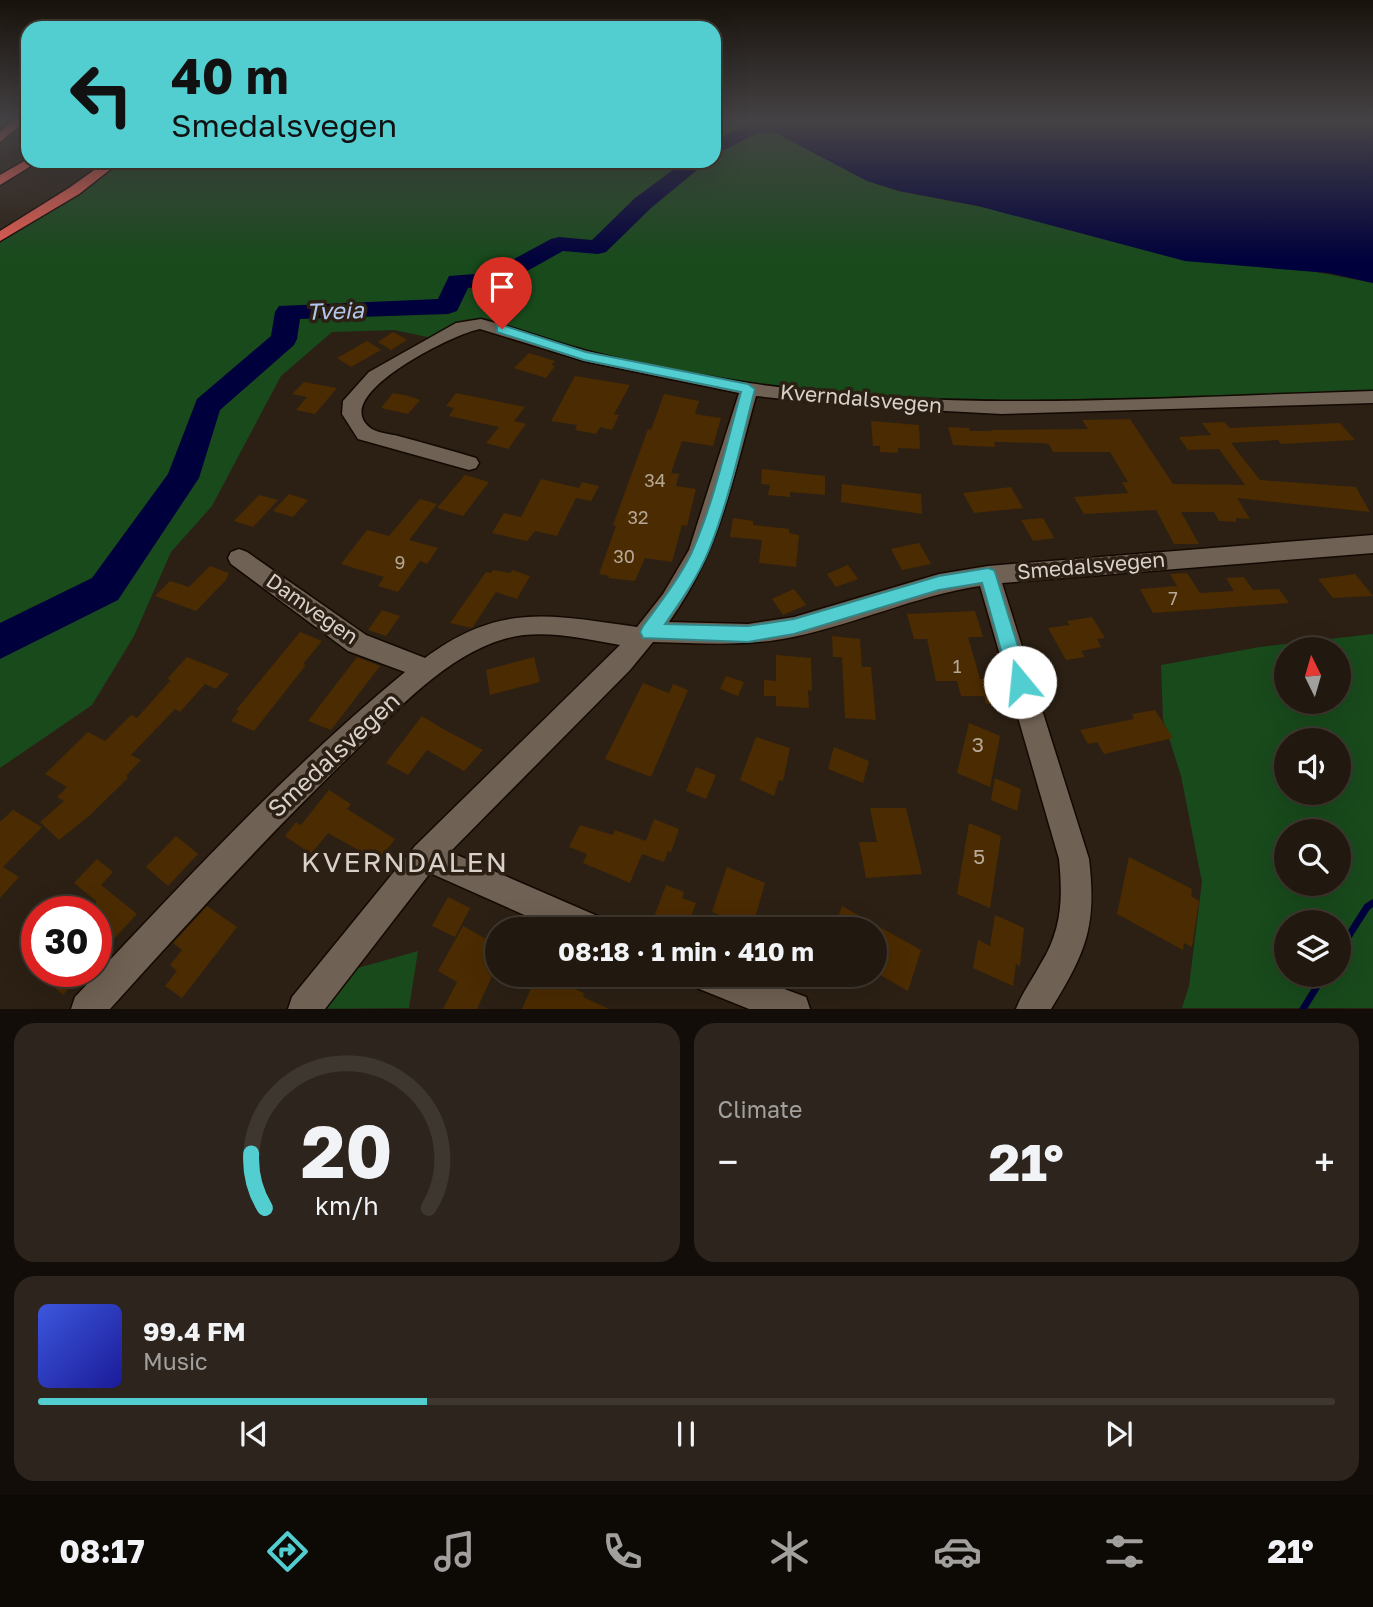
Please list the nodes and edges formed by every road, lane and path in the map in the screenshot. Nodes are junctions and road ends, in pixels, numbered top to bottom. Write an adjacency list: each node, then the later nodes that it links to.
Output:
1 (21, 168): 3 (highway)
2 (105, 168): 4 (highway)
3 (0, 181)
4 (0, 237)
5 (748, 389): 6 (street, Kverndalsvegen); 7 (street, Kverndalsvegen); 11 (street)
6 (1373, 397)
7 (470, 463)
8 (1373, 544): 10 (street, Smedalsvegen)
9 (239, 558): 12 (street, Damvegen)
10 (988, 575): 11 (street, Smedalsvegen); 19 (street)
11 (646, 635): 12 (street, Smedalsvegen); 13 (street)
12 (428, 670): 16 (street, Smedalsvegen)
13 (425, 856): 14 (street); 17 (street)
14 (564, 917)
15 (735, 987): 18 (street)
16 (87, 1009)
17 (304, 1009)
18 (794, 1009)
19 (1032, 1009)

